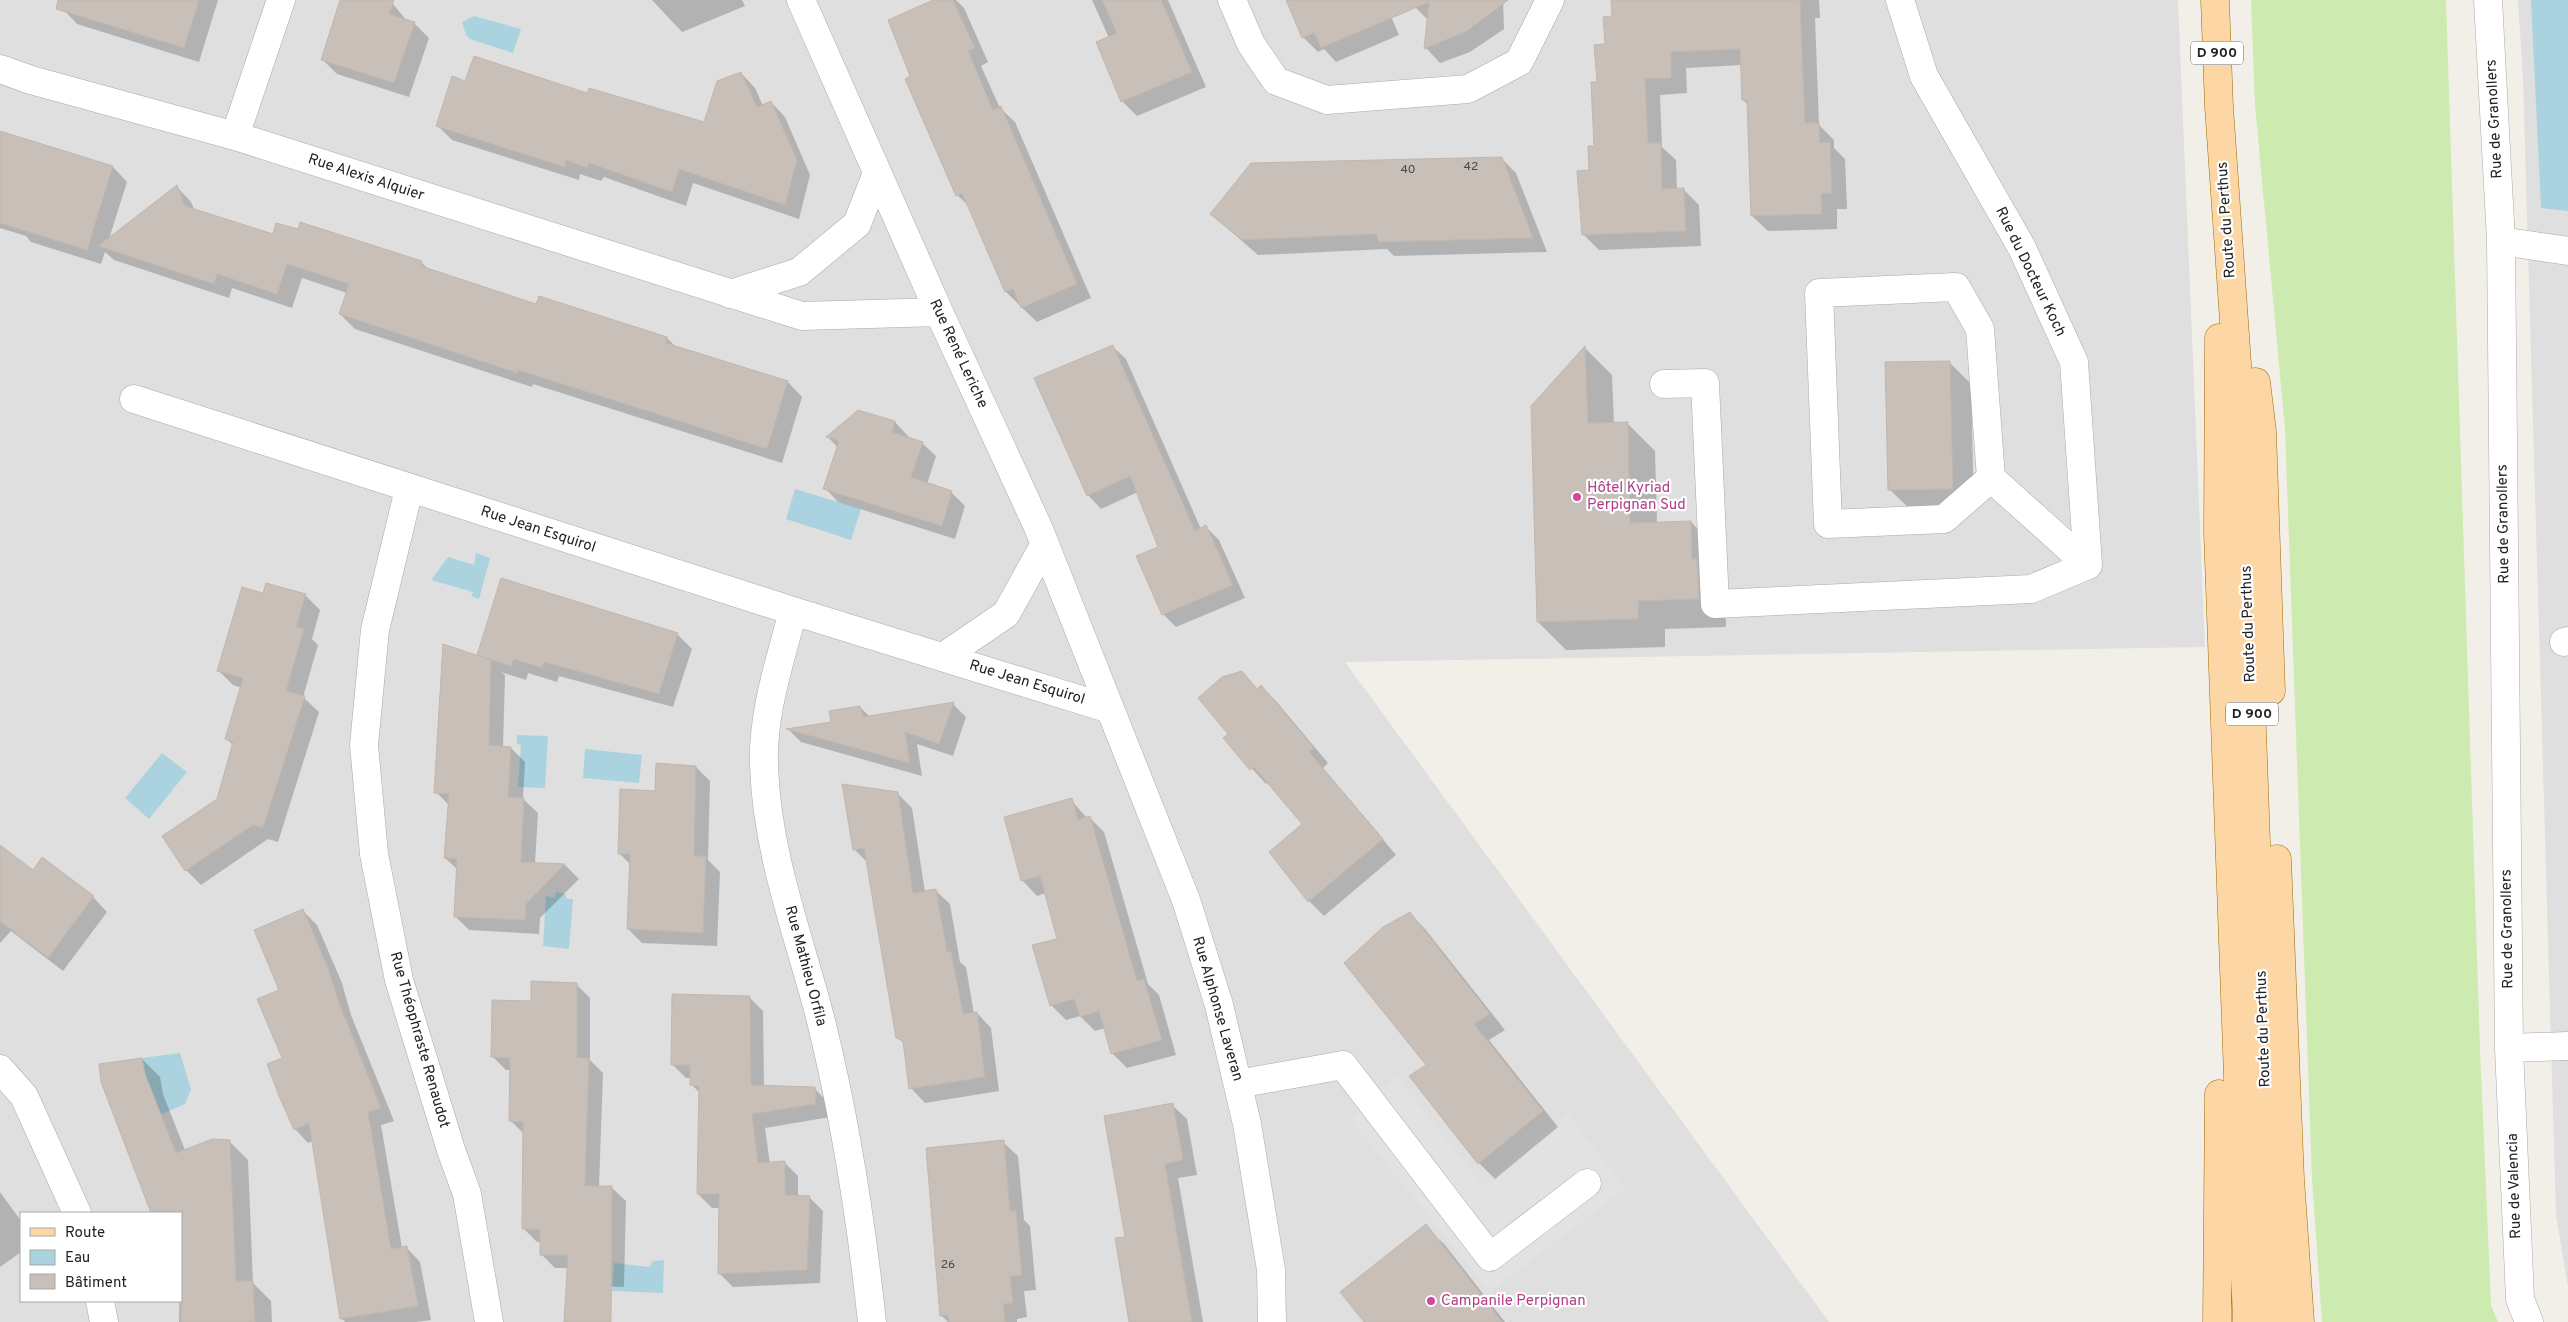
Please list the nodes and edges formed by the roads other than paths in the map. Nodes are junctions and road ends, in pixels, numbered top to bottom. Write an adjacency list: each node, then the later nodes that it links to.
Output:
1 (281, 0): 10 (street)
2 (801, 0): 11 (street, Rue René Leriche)
3 (1232, 0): 4 (street)
4 (1550, 0)
5 (1900, 0): 22 (street, Rue du Docteur Koch)
6 (2215, 0): 9 (main road, Route du Perthus / D 900)
7 (2488, 0): 12 (street, Rue de Granollers)
8 (0, 69): 10 (street, Rue Alexis Alquier)
9 (2219, 107): 20 (main road, Route du Perthus / D 900); 39 (main road, Route du Perthus / D 900); 40 (main road)
10 (235, 136): 14 (street, Rue Alexis Alquier)
11 (877, 174): 14 (street); 15 (street, Rue René Leriche)
12 (2501, 241): 13 (street); 27 (street, Rue de Granollers)
13 (2568, 251)
14 (730, 294): 15 (street, Rue Alexis Alquier)
15 (939, 312): 21 (street, Rue René Leriche)
16 (1664, 384): 22 (street)
17 (134, 399): 19 (street, Rue Jean Esquirol)
18 (1991, 478): 18 (street); 22 (street)
19 (409, 489): 23 (street, Rue Jean Esquirol); 34 (street, Rue Théophraste Renaudot)
20 (2218, 532): 37 (main road); 38 (main road, Route du Perthus / D 900)
21 (1045, 544): 24 (street, Rue Jean Esquirol); 25 (street, Rue René Leriche)
22 (2088, 565)
23 (793, 611): 24 (street, Rue Jean Esquirol); 35 (street, Rue Mathieu Orfila)
24 (943, 657): 25 (street, Rue Jean Esquirol)
25 (1110, 709): 29 (street, Rue Alphonse Laveran)
26 (2568, 1046): 27 (street)
27 (2509, 1048): 41 (street, Rue de Valencia)
28 (0, 1069): 31 (street)
29 (1238, 1084): 30 (street); 36 (street, Rue Alphonse Laveran)
30 (1587, 1183)
31 (78, 1212)
32 (100, 1302): 33 (street)
33 (104, 1322)
34 (488, 1322)
35 (872, 1322)
36 (1272, 1322)
37 (2218, 1322)
38 (2247, 1322)
39 (2273, 1322)
40 (2300, 1322)
41 (2529, 1322)

